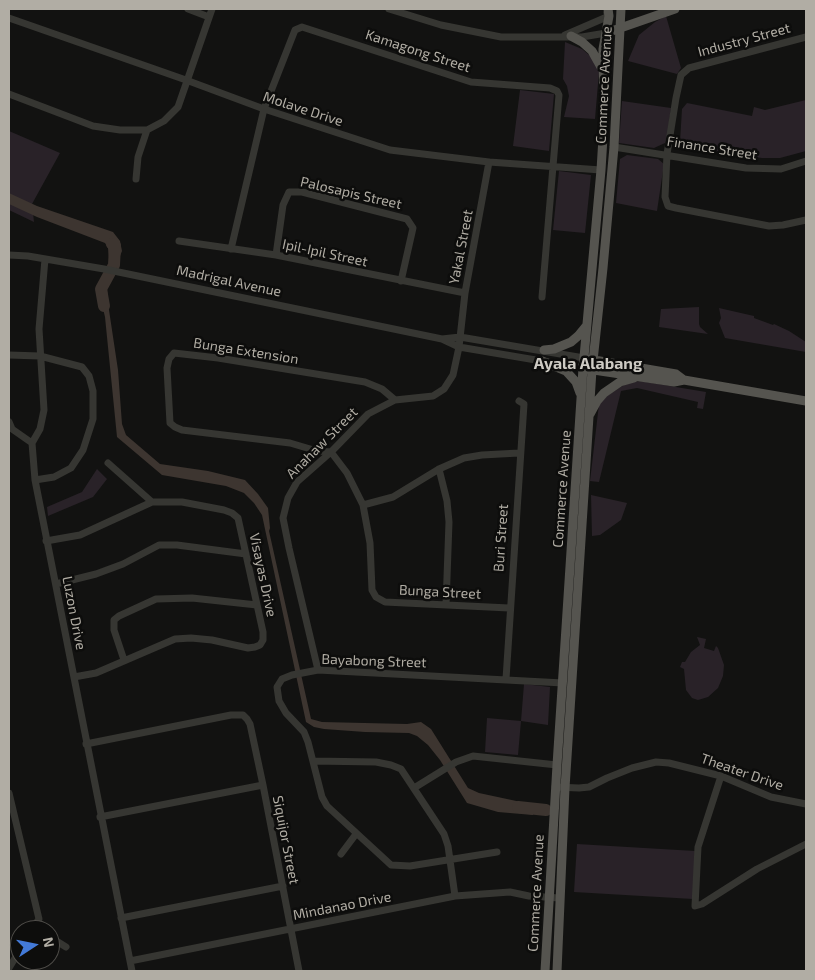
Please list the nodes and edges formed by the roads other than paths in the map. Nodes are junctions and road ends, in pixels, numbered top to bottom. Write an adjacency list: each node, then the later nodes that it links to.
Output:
1 (188, 9): 7 (street)
2 (212, 9): 7 (street)
3 (389, 9): 11 (street)
4 (675, 9): 9 (main road)
5 (624, 10): 6 (main road); 9 (main road, Commerce Avenue)
6 (607, 11): 10 (main road, Commerce Avenue); 11 (street)
7 (209, 16): 14 (street)
8 (9, 18): 14 (street, Molave Drive)
9 (621, 28): 10 (main road); 18 (main road, Commerce Avenue)
10 (606, 33): 11 (street); 13 (main road, Commerce Avenue)
11 (567, 36): 13 (main road)
12 (806, 37): 19 (street, Industry Street)
13 (603, 74): 23 (main road, Commerce Avenue)
14 (186, 80): 16 (street, Molave Drive); 17 (street)
15 (9, 94): 17 (street)
16 (264, 110): 21 (street, Molave Drive); 22 (street, Kamagong Street); 27 (street, Kamagong Street)
17 (147, 130): 24 (street)
18 (614, 147): 19 (street, Finance Street); 41 (main road, Commerce Avenue)
19 (667, 154): 20 (street, Finance Street); 25 (street, Industry Street)
20 (806, 161)
21 (489, 162): 22 (street, Molave Drive); 32 (street, Yakal Street)
22 (553, 167): 23 (street, Molave Drive); 33 (street, Kamagong Street)
23 (601, 170): 34 (main road, Commerce Avenue)
24 (136, 179)
25 (806, 220)
26 (180, 241): 27 (street, Ipil-Ipil Street)
27 (231, 249): 29 (street, Ipil-Ipil Street)
28 (9, 255): 30 (street, Madrigal Avenue)
29 (276, 255): 31 (street, Ipil-Ipil Street); 31 (street, Palosapis Street)
30 (46, 259): 36 (street, Madrigal Avenue); 40 (street, Luzon Drive)
31 (401, 281): 32 (street, Ipil-Ipil Street)
32 (465, 293): 35 (street, Yakal Street)
33 (542, 297)
34 (588, 323): 38 (main road); 41 (main road, Commerce Avenue)
35 (460, 336): 36 (street, Madrigal Avenue); 37 (street, Yakal Street); 38 (street, Madrigal Avenue)
36 (442, 339): 37 (street, Madrigal Avenue)
37 (459, 347): 42 (street, Madrigal Avenue); 47 (street, Anahaw Street)
38 (544, 350): 41 (street, Madrigal Avenue)
39 (9, 355): 40 (street)
40 (40, 356): 52 (street, Luzon Drive); 57 (street)
41 (588, 359): 43 (main road, Commerce Avenue); 45 (main road, Madrigal Avenue)
42 (542, 361): 43 (street, Madrigal Avenue); 46 (main road)
43 (587, 369): 44 (main road, Madrigal Avenue); 46 (main road, Commerce Avenue); 50 (main road, Commerce Avenue)
44 (640, 377): 45 (main road, Madrigal Avenue); 50 (main road)
45 (684, 380): 49 (main road, Madrigal Avenue)
46 (582, 398): 70 (main road, Commerce Avenue)
47 (395, 400): 53 (street, Anahaw Street); 53 (street, Bunga Extension)
48 (519, 401): 54 (street, Buri Street)
49 (806, 402)
50 (588, 419): 77 (main road, Commerce Avenue)
51 (9, 422): 52 (street)
52 (32, 443): 57 (street, Luzon Drive)
53 (331, 452): 59 (street, Bunga Street); 67 (street, Anahaw Street)
54 (519, 453): 56 (street); 65 (street, Buri Street)
55 (108, 463): 58 (street)
56 (439, 468): 59 (street); 64 (street)
57 (35, 480): 60 (street, Luzon Drive)
58 (152, 502): 60 (street, Visayas Drive); 61 (street, Visayas Drive)
59 (363, 505): 64 (street, Bunga Street)
60 (46, 541): 62 (street, Luzon Drive)
61 (246, 554): 62 (street); 63 (street, Visayas Drive)
62 (56, 584): 68 (street, Luzon Drive)
63 (257, 605): 66 (street, Visayas Drive); 66 (street)
64 (446, 605): 65 (street, Bunga Street)
65 (510, 608): 69 (street, Buri Street)
66 (124, 660): 68 (street, Visayas Drive)
67 (318, 670): 69 (street, Bayabong Street); 72 (street, Bayabong Street)
68 (74, 678): 71 (street, Luzon Drive)
69 (506, 680): 70 (street, Bayabong Street)
70 (563, 683): 73 (main road, Commerce Avenue)
71 (86, 744): 75 (street, Siquijor Street); 80 (street, Luzon Drive)
72 (313, 761): 76 (street); 81 (street, Bayabong Street)
73 (557, 765): 76 (street); 77 (main road, Commerce Avenue)
74 (721, 776): 77 (street, Theater Drive); 79 (street, Theater Drive); 82 (street)
75 (263, 785): 80 (street); 86 (street, Siquijor Street)
76 (414, 788): 85 (street)
77 (560, 788): 88 (main road, Commerce Avenue); 89 (main road, Commerce Avenue)
78 (9, 793): 91 (street)
79 (806, 804)
80 (100, 817): 90 (street, Luzon Drive)
81 (356, 834): 84 (street); 85 (street, Bayabong Street)
82 (806, 844)
83 (497, 852): 85 (street, Bayabong Street)
84 (341, 854)
85 (449, 860): 87 (street)
86 (283, 886): 90 (street); 92 (street, Siquijor Street)
87 (455, 896): 88 (street, Mindanao Drive); 92 (street, Mindanao Drive)
88 (549, 897): 89 (street, Mindanao Drive); 98 (main road, Commerce Avenue)
89 (560, 898): 99 (main road, Commerce Avenue)
90 (121, 918): 95 (street, Luzon Drive)
91 (38, 920)
92 (291, 929): 95 (street, Mindanao Drive); 97 (street, Siquijor Street)
93 (60, 943): 94 (street)
94 (66, 947)
95 (130, 960): 96 (street, Luzon Drive)
96 (132, 971)
97 (299, 971)
98 (545, 971)
99 (557, 971)

